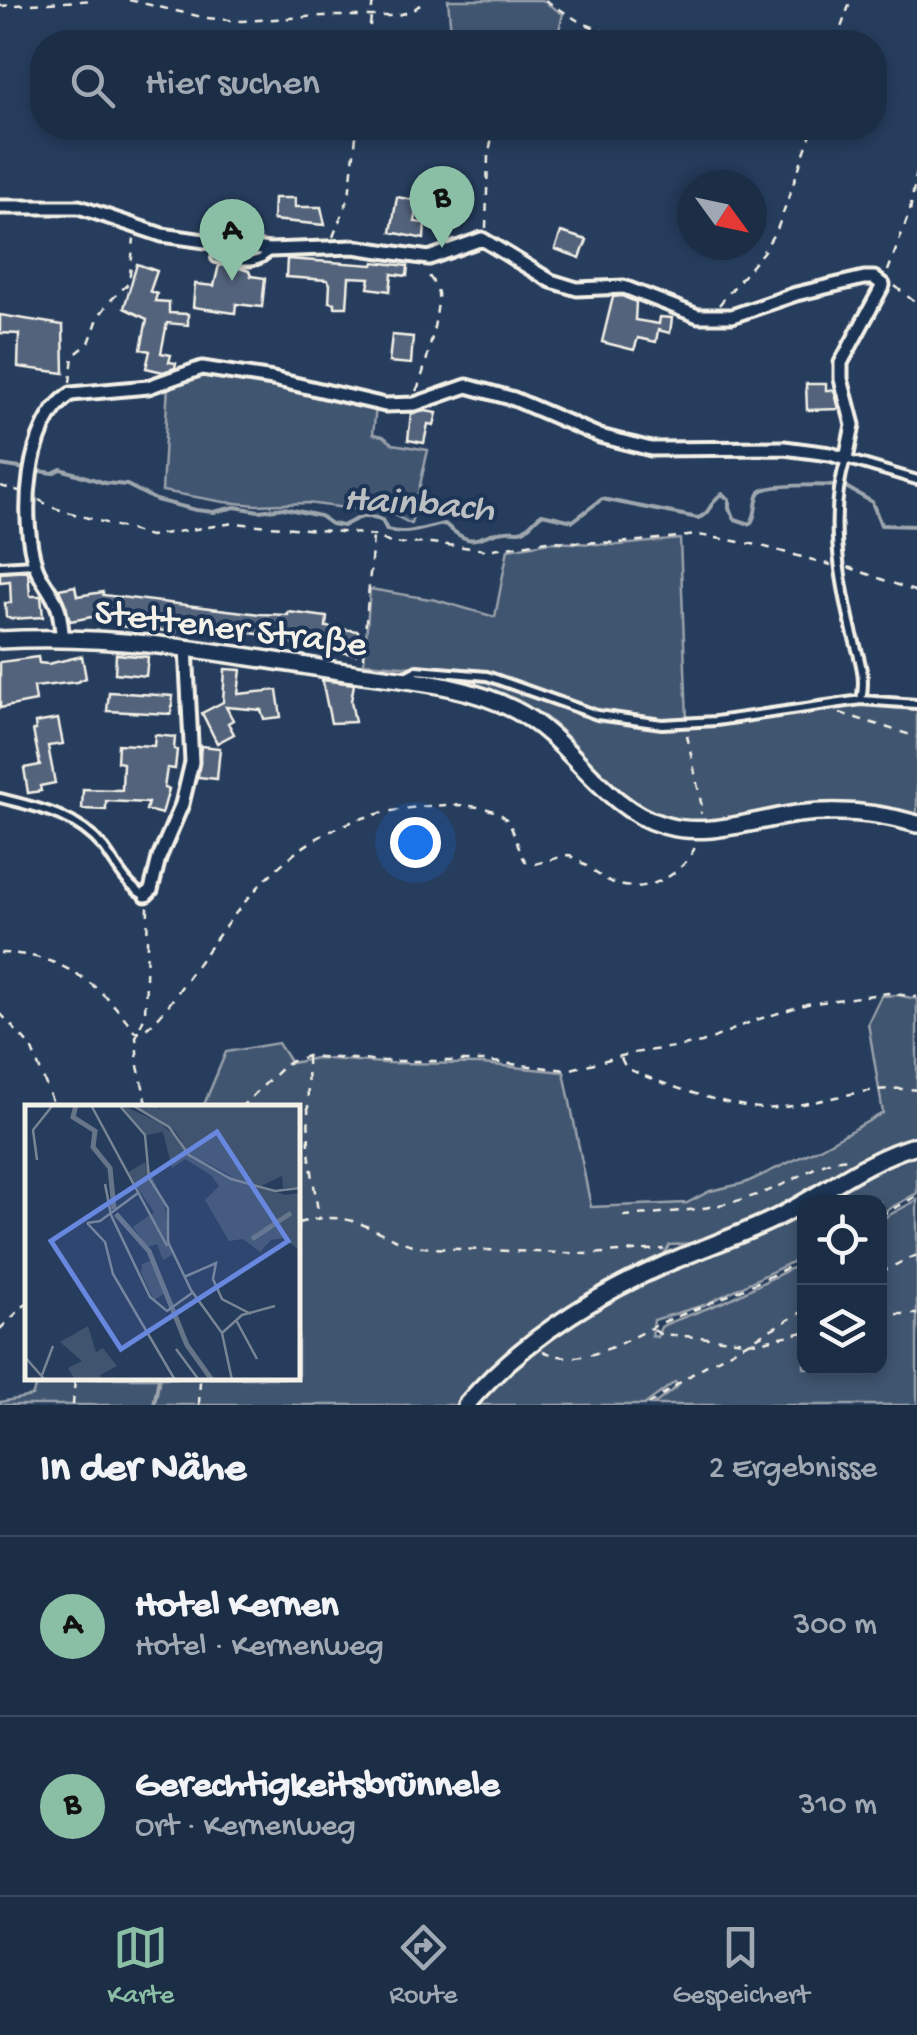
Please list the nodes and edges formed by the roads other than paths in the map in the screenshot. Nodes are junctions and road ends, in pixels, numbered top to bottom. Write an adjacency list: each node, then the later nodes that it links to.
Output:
1 (0, 207): 2 (street)
2 (269, 250): 3 (lane); 4 (street)
3 (216, 258)
4 (846, 459): 5 (lane); 6 (street); 12 (lane)
5 (917, 480)
6 (35, 564): 7 (lane); 8 (street)
7 (0, 566)
8 (62, 638): 9 (main road, Stettener Straße); 10 (main road, Stettener Straße)
9 (0, 640)
10 (186, 648): 11 (main road, Stettener Straße); 16 (street)
11 (403, 678): 12 (lane); 15 (main road, Stettener Straße)
12 (861, 700): 13 (lane)
13 (917, 704)
14 (0, 798): 16 (lane)
15 (917, 824)
16 (146, 896)
17 (917, 1145): 18 (main road)
18 (466, 1405)

